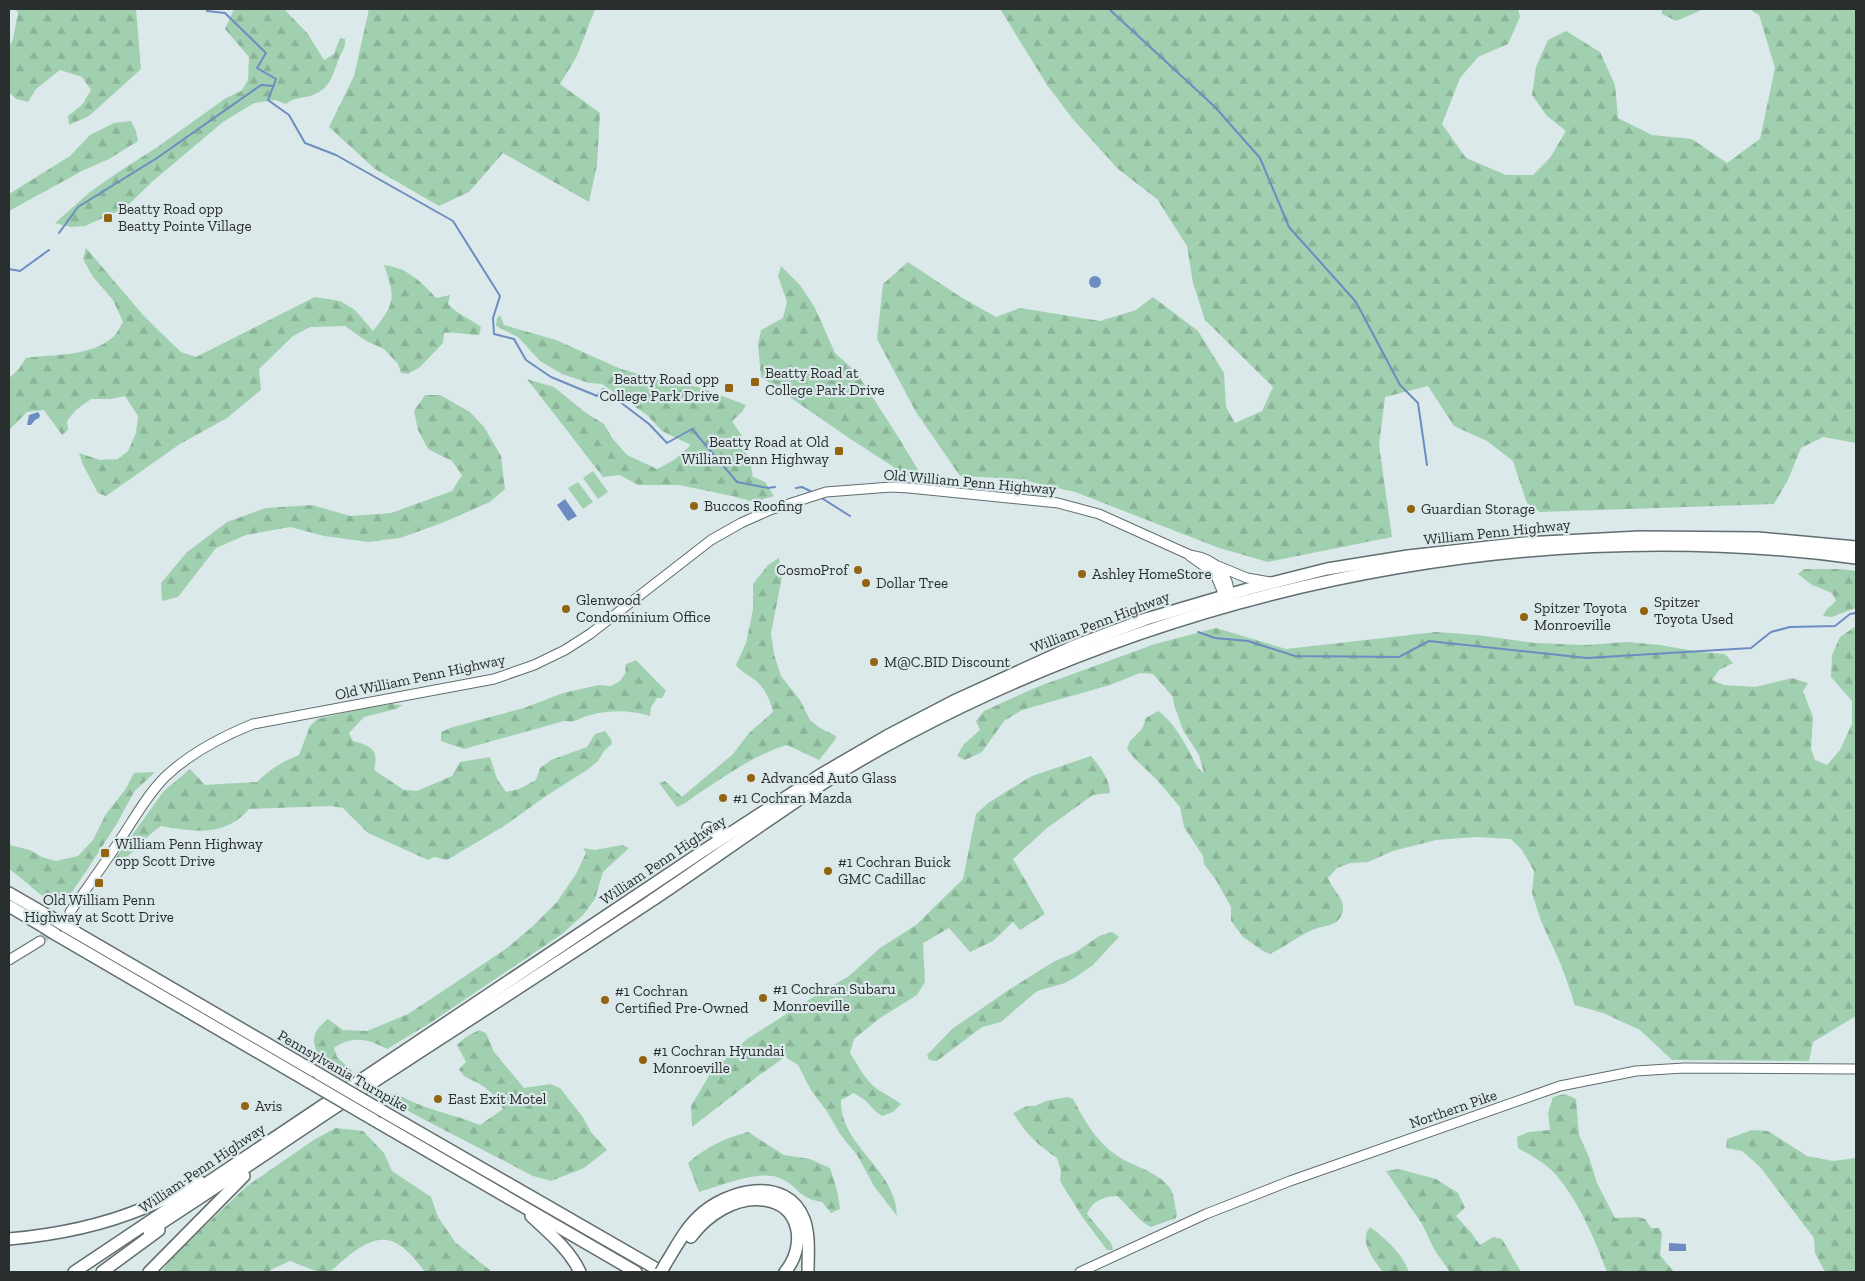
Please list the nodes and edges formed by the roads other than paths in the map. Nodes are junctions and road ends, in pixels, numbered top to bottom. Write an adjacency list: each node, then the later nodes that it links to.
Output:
1 (1856, 547): 5 (highway, William Penn Highway)
2 (1190, 555): 4 (main road, Old William Penn Highway); 6 (main road, Old William Penn Highway); 12 (main road, Old William Penn Highway)
3 (1856, 558): 7 (highway, William Penn Highway)
4 (1216, 565): 5 (main road); 6 (main road, Old William Penn Highway)
5 (1273, 582): 6 (highway, William Penn Highway)
6 (1226, 594): 7 (main road, Old William Penn Highway); 8 (highway, William Penn Highway)
7 (1230, 606): 16 (highway, William Penn Highway)
8 (728, 835): 9 (highway, William Penn Highway); 9 (highway)
9 (706, 849): 17 (highway, William Penn Highway)
10 (9, 893): 21 (highway, Pennsylvania Turnpike, bridge)
11 (9, 906): 19 (highway, Pennsylvania Turnpike, bridge)
12 (70, 912)
13 (40, 941): 14 (main road)
14 (9, 960)
15 (1856, 1069): 30 (main road, Northern Pike)
16 (269, 1152): 18 (highway, William Penn Highway); 25 (highway)
17 (249, 1155): 20 (highway); 22 (highway, William Penn Highway)
18 (213, 1190): 23 (highway, William Penn Highway); 24 (highway)
19 (515, 1201): 26 (highway); 27 (highway, Pennsylvania Turnpike)
20 (9, 1239)
21 (666, 1269): 28 (highway); 29 (highway)
22 (74, 1272)
23 (86, 1272)
24 (102, 1272)
25 (149, 1272)
26 (580, 1272)
27 (636, 1272)
28 (786, 1272)
29 (808, 1272)
30 (1080, 1272)

